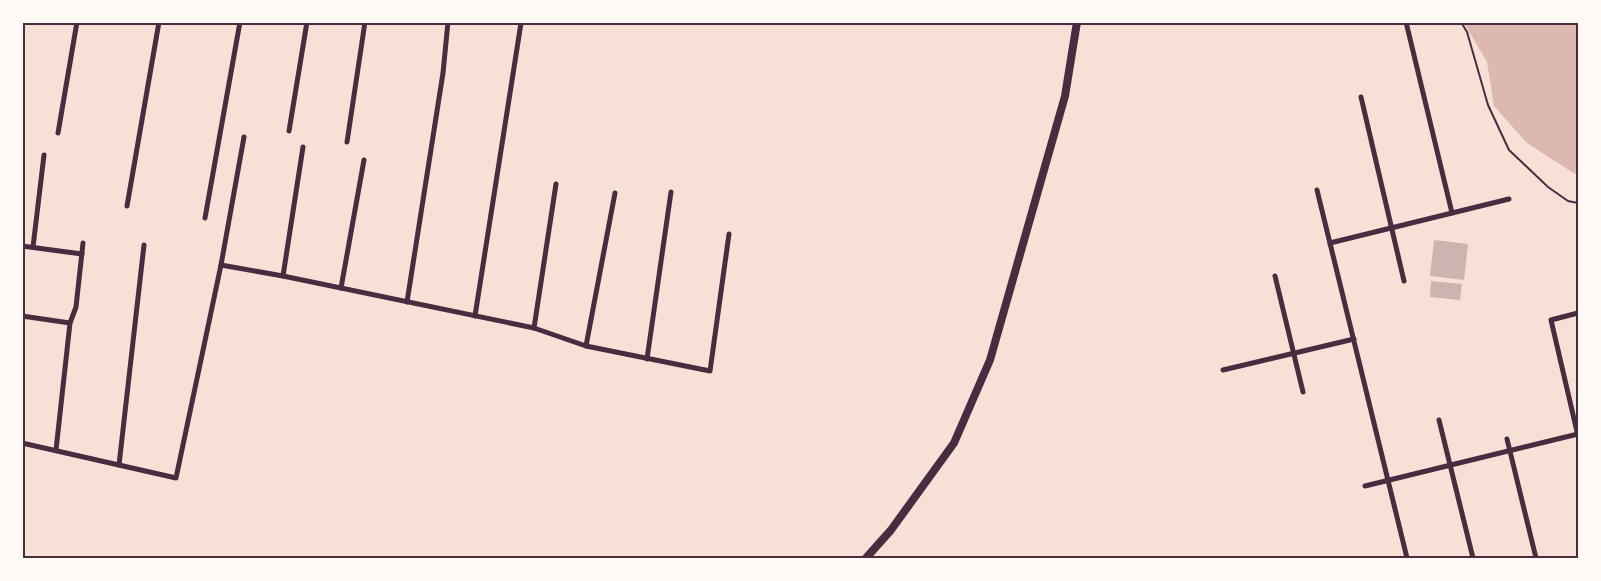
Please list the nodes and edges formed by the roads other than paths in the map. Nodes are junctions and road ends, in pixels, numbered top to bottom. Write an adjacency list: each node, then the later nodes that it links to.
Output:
1 (77, 22): 12 (street)
2 (159, 22): 23 (street)
3 (240, 22): 25 (street)
4 (307, 22): 11 (street)
5 (365, 22): 14 (street)
6 (448, 22): 39 (street)
7 (1077, 22): 61 (street)
8 (1406, 22): 24 (street)
9 (521, 23): 42 (street)
10 (1361, 97): 26 (street)
11 (289, 131)
12 (58, 133)
13 (244, 137): 34 (street)
14 (347, 142)
15 (303, 147): 35 (street)
16 (44, 155): 32 (street)
17 (364, 160): 38 (street)
18 (556, 184): 44 (street)
19 (1317, 190): 28 (street)
20 (671, 192): 48 (street)
21 (615, 193): 46 (street)
22 (1509, 199): 24 (street)
23 (127, 206)
24 (1452, 213): 26 (street)
25 (205, 218)
26 (1392, 228): 28 (street); 37 (street)
27 (729, 234): 48 (street)
28 (1330, 243): 45 (street)
29 (83, 244): 33 (street)
30 (22, 246): 32 (street)
31 (144, 246): 57 (street)
32 (33, 248): 33 (street)
33 (82, 254): 43 (street)
34 (221, 265): 35 (street); 57 (street)
35 (283, 276): 38 (street)
36 (1275, 276): 47 (street)
37 (1404, 281)
38 (341, 288): 39 (street)
39 (407, 302): 42 (street)
40 (1578, 313): 52 (street)
41 (22, 316): 43 (street)
42 (474, 316): 44 (street)
43 (70, 323): 55 (street)
44 (534, 328): 46 (street)
45 (1354, 339): 47 (street); 59 (street)
46 (586, 346): 48 (street)
47 (1293, 354): 49 (street); 50 (street)
48 (647, 359)
49 (1223, 370)
50 (1303, 392)
51 (1439, 420): 58 (street)
52 (1578, 435): 56 (street)
53 (1507, 439): 56 (street)
54 (22, 443): 55 (street)
55 (56, 450): 57 (street)
56 (1510, 451): 58 (street); 64 (street)
57 (119, 465)
58 (1450, 465): 59 (street); 63 (street)
59 (1388, 480): 60 (street); 62 (street)
60 (1365, 486)
61 (866, 558)
62 (1407, 558)
63 (1473, 558)
64 (1536, 558)

